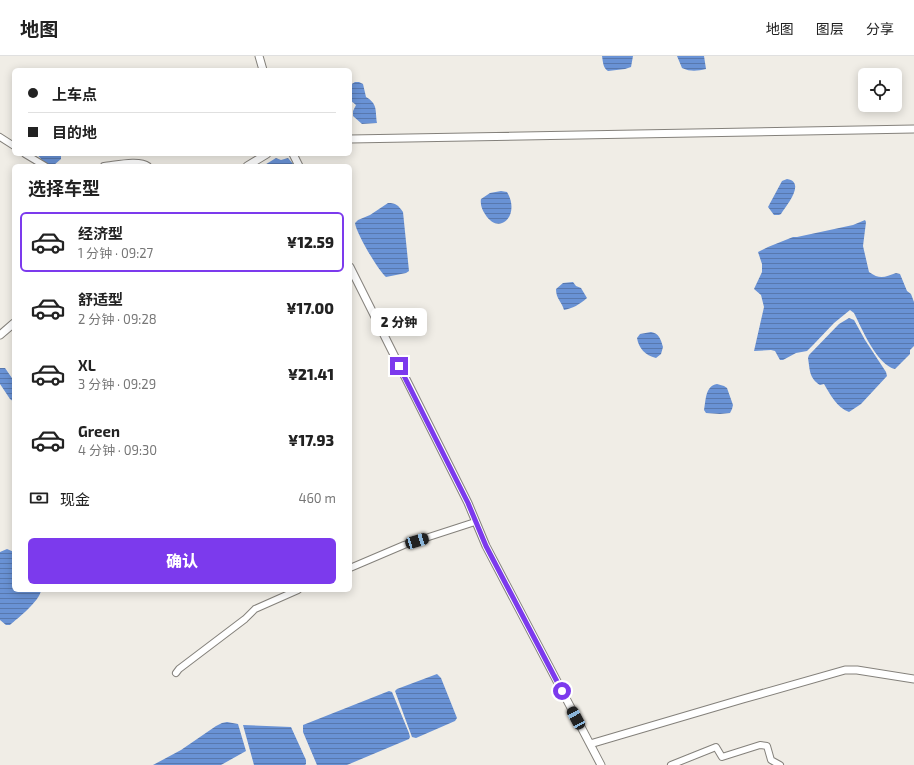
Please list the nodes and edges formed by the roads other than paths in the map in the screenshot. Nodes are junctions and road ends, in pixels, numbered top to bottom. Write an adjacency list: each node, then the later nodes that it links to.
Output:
1 (259, 56): 2 (street)
2 (262, 68)
3 (914, 129): 5 (street)
4 (0, 137): 6 (street)
5 (352, 139)
6 (12, 145)
7 (28, 156): 9 (street)
8 (264, 156): 12 (street)
9 (40, 164)
10 (120, 164): 11 (street)
11 (145, 164)
12 (250, 164)
13 (352, 271): 16 (street)
14 (12, 325): 15 (street)
15 (0, 335)
16 (475, 522): 17 (street); 21 (street)
17 (352, 567)
18 (293, 592): 19 (street)
19 (176, 673)
20 (914, 679): 21 (street)
21 (590, 744): 22 (street)
22 (601, 765)
23 (671, 765): 24 (street)
24 (780, 765)

